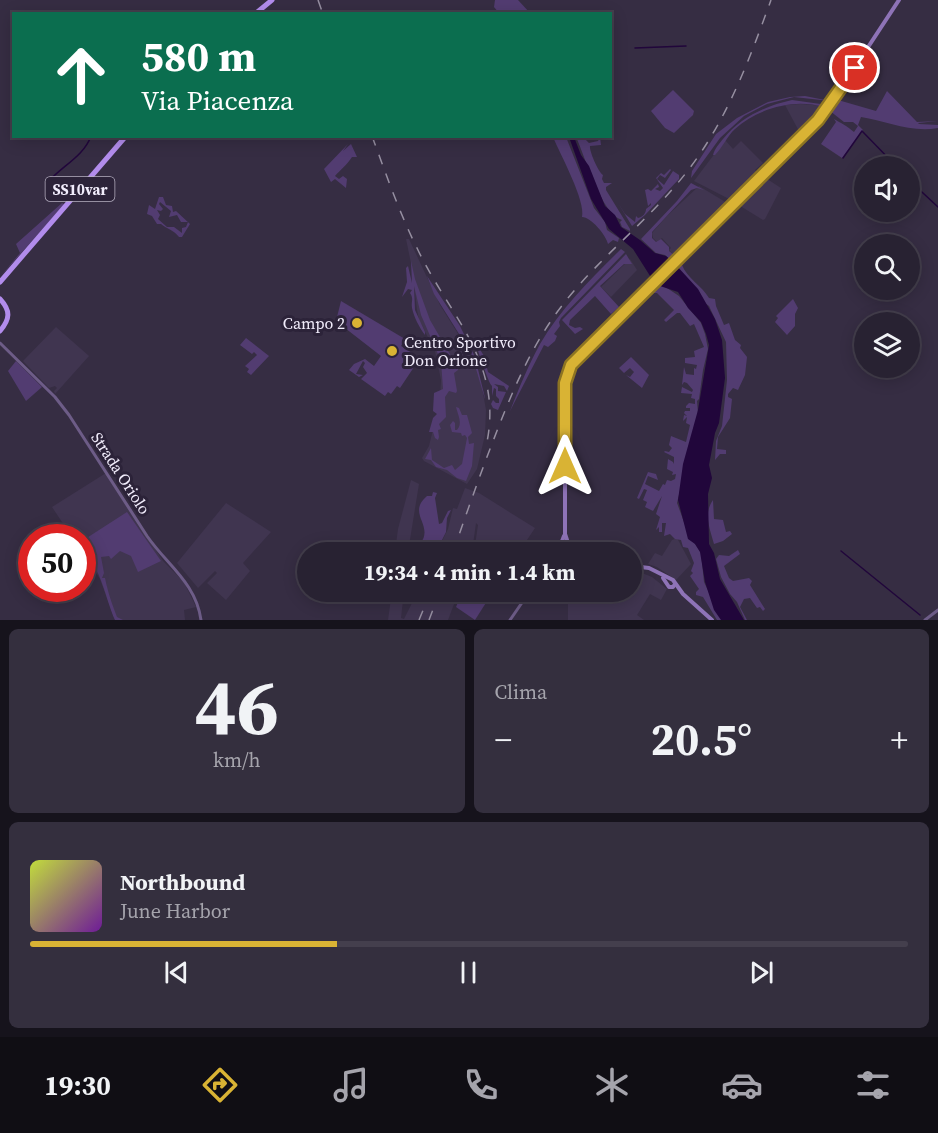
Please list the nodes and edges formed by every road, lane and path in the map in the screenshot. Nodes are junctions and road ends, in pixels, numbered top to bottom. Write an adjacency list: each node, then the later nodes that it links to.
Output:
1 (272, 0): 3 (highway)
2 (899, 0): 9 (main road)
3 (257, 12)
4 (124, 138): 5 (highway, SS10var)
5 (1, 282)
6 (1, 301): 7 (highway)
7 (0, 330)
8 (0, 343): 17 (street, Strada Oriolo)
9 (565, 528): 10 (main road); 11 (main road)
10 (561, 542)
11 (568, 542)
12 (642, 569): 13 (main road)
13 (669, 581): 14 (main road); 14 (main road)
14 (673, 587): 19 (main road)
15 (522, 602): 18 (street)
16 (938, 610): 20 (street)
17 (201, 620)
18 (510, 620)
19 (712, 620)
20 (925, 620)

